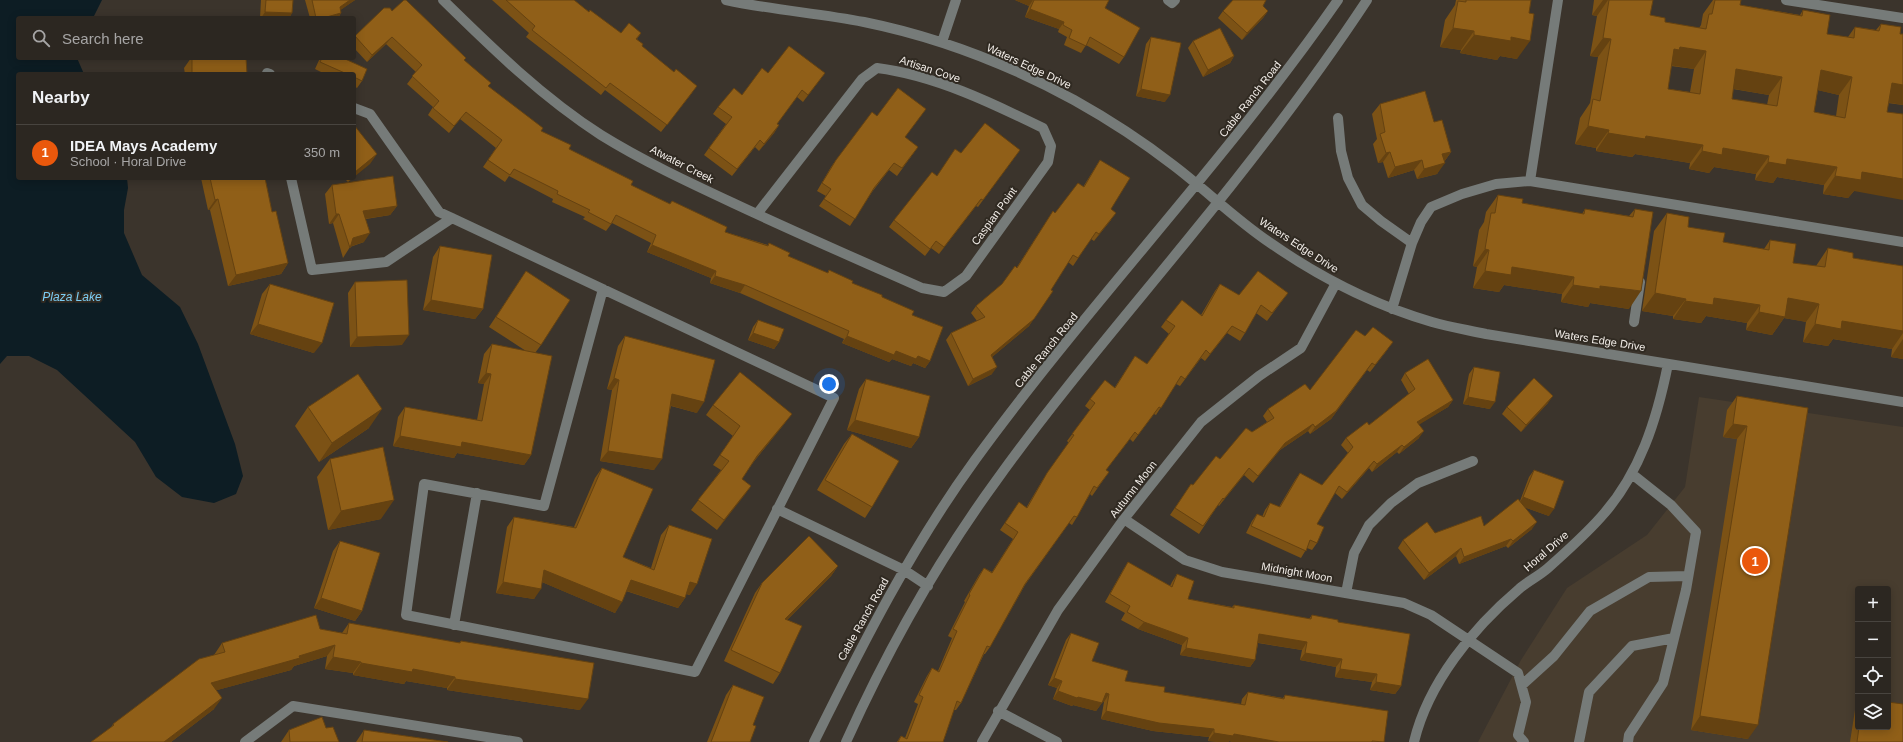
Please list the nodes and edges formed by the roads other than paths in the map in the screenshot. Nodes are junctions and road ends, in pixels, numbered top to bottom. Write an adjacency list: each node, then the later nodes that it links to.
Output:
1 (443, 0): 17 (street, Atwater Creek)
2 (726, 0): 9 (street, Waters Edge Drive)
3 (956, 0): 9 (street)
4 (1338, 0): 15 (street, Cable Ranch Road)
5 (1367, 0): 16 (street)
6 (1558, 0): 14 (street)
7 (1786, 0): 8 (street)
8 (1903, 18)
9 (942, 42): 15 (street, Waters Edge Drive)
10 (356, 109): 18 (street)
11 (1338, 118): 20 (street)
12 (1051, 146): 17 (street, Artisan Cove); 24 (street, Caspian Point)
13 (291, 180): 18 (street)
14 (1530, 181): 19 (street); 20 (street)
15 (1197, 185): 16 (street, Waters Edge Drive); 34 (street, Cable Ranch Road)
16 (1218, 202): 22 (street, Waters Edge Drive); 36 (street)
17 (757, 214): 24 (street, Atwater Creek)
18 (452, 218): 23 (street)
19 (1903, 242)
20 (1412, 243): 25 (street)
21 (1642, 269): 26 (street)
22 (1336, 284): 25 (street, Waters Edge Drive); 33 (street, Autumn Moon)
23 (603, 289): 31 (street); 32 (street)
24 (944, 292)
25 (1392, 309): 27 (street, Waters Edge Drive)
26 (1634, 322)
27 (1668, 364): 28 (street, Waters Edge Drive); 30 (street, Horal Drive)
28 (1903, 402)
29 (1473, 461): 37 (street)
30 (1632, 474): 35 (street); 40 (street, Horal Drive)
31 (477, 493): 38 (street); 38 (street)
32 (778, 509): 34 (street); 38 (street)
33 (1124, 519): 37 (street, Midnight Moon); 42 (street, Autumn Moon)
34 (904, 570): 36 (street); 45 (street, Cable Ranch Road)
35 (1688, 576): 39 (street); 41 (street)
36 (928, 586): 46 (street)
37 (1346, 592): 40 (street, Midnight Moon)
38 (454, 625)
39 (1674, 638): 51 (street); 52 (street)
40 (1469, 641): 41 (street, Midnight Moon); 49 (street, Horal Drive)
41 (1522, 685): 50 (street)
42 (998, 712): 47 (street, Autumn Moon); 48 (street)
43 (245, 742): 44 (street)
44 (518, 742)
45 (814, 742)
46 (846, 742)
47 (982, 742)
48 (1057, 742)
49 (1414, 742)
50 (1524, 742)
51 (1579, 742)
52 (1628, 742)

